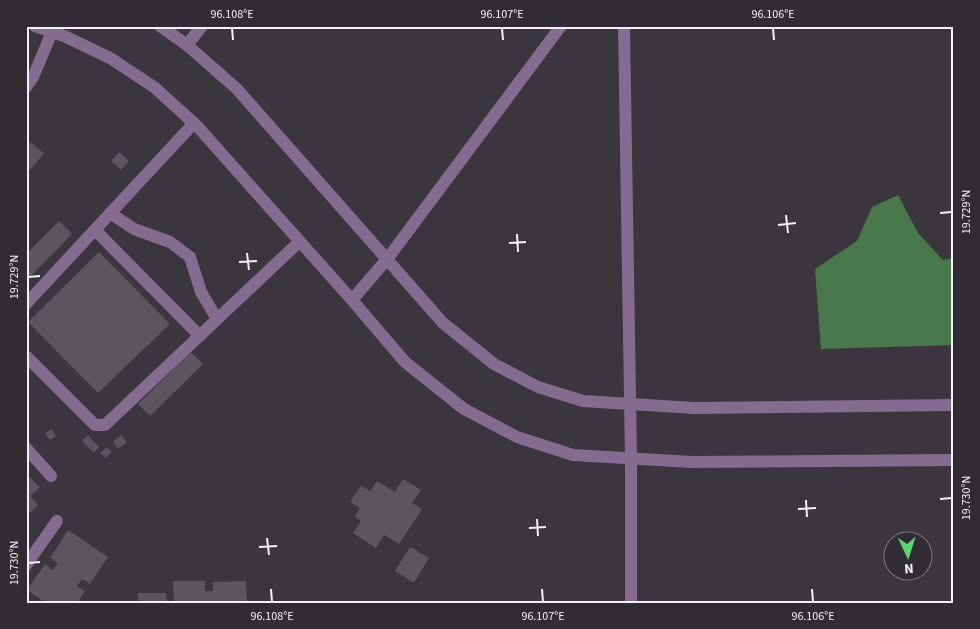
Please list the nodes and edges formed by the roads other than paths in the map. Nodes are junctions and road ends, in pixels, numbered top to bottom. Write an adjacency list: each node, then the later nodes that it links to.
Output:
1 (35, 26): 6 (street)
2 (160, 26): 7 (street)
3 (202, 26): 7 (street)
4 (561, 26): 13 (street)
5 (624, 26): 19 (street)
6 (52, 32): 8 (street); 9 (street)
7 (187, 45): 13 (street)
8 (26, 87)
9 (194, 123): 10 (street); 12 (street)
10 (110, 213): 11 (street); 16 (street)
11 (95, 230): 15 (street); 17 (street)
12 (299, 242): 14 (street); 16 (street)
13 (388, 258): 14 (street); 19 (street)
14 (352, 300): 22 (street)
15 (26, 304)
16 (218, 319): 17 (street)
17 (200, 336): 18 (street)
18 (26, 356)
19 (630, 404): 20 (street); 22 (street)
20 (954, 405)
21 (26, 448): 24 (street)
22 (631, 458): 23 (street); 27 (street)
23 (954, 460)
24 (51, 476)
25 (57, 521): 26 (street)
26 (26, 565)
27 (631, 603)

